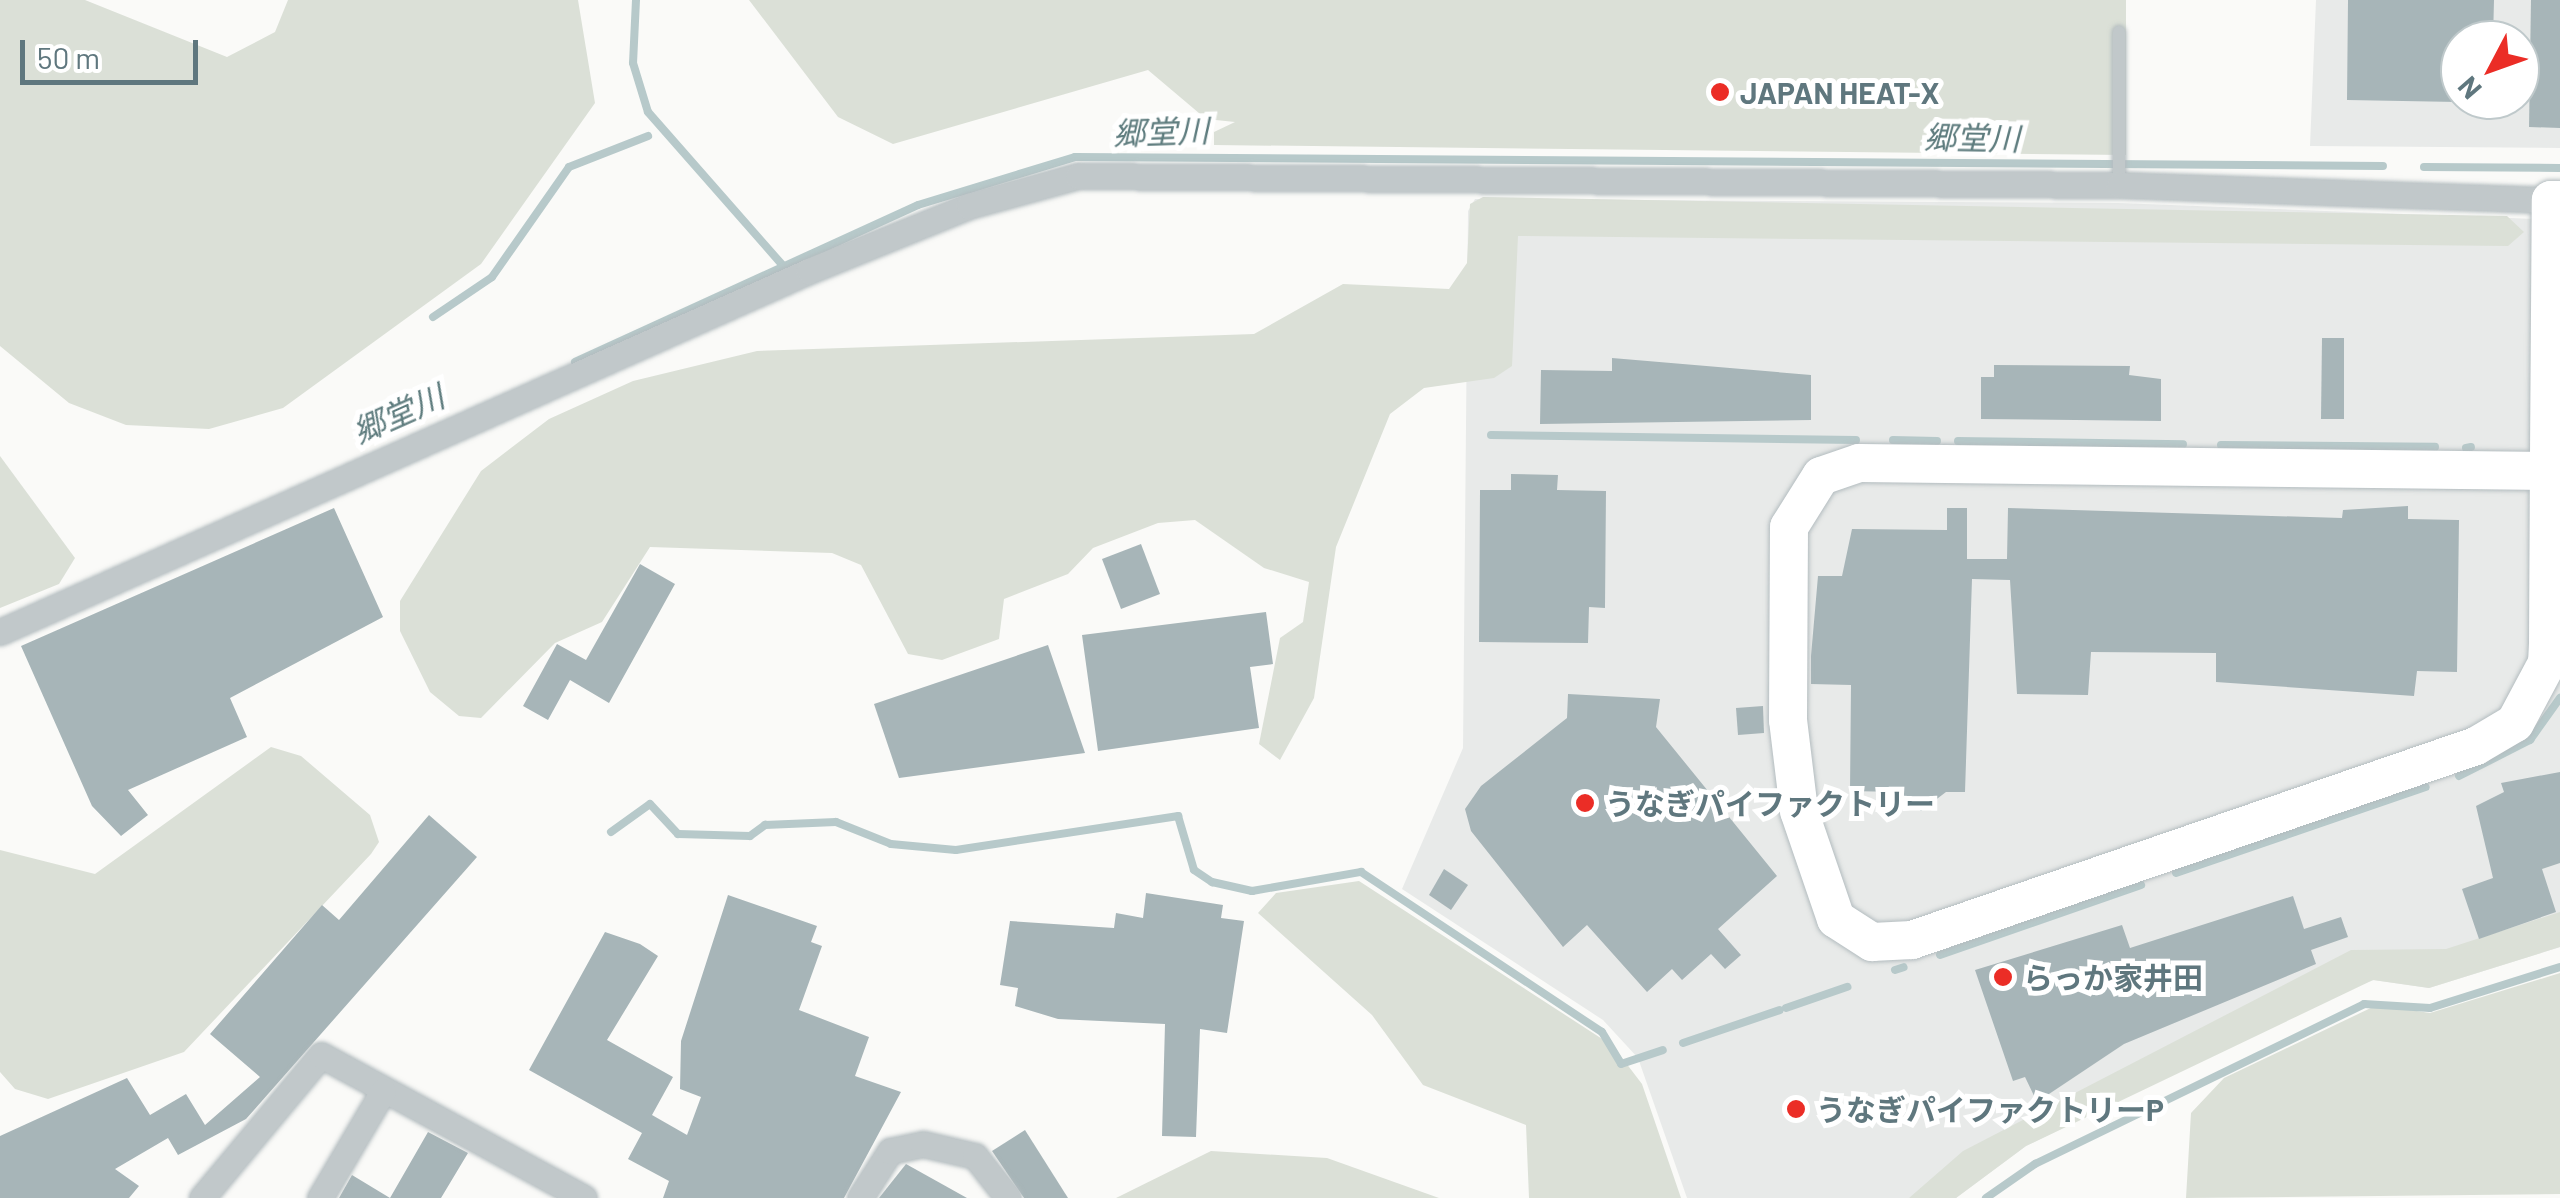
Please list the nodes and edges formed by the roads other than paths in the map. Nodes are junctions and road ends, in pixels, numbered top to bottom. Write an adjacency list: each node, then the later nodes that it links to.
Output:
1 (2119, 32): 2 (lane)
2 (2119, 180): 3 (street); 6 (street)
3 (2556, 200): 4 (street)
4 (2549, 472): 5 (street); 5 (street)
5 (2554, 579)
6 (0, 632)
7 (383, 1091): 8 (street); 9 (street); 10 (street)
8 (202, 1198)
9 (320, 1198)
10 (584, 1198)
11 (860, 1198): 12 (street)
12 (1008, 1198)

